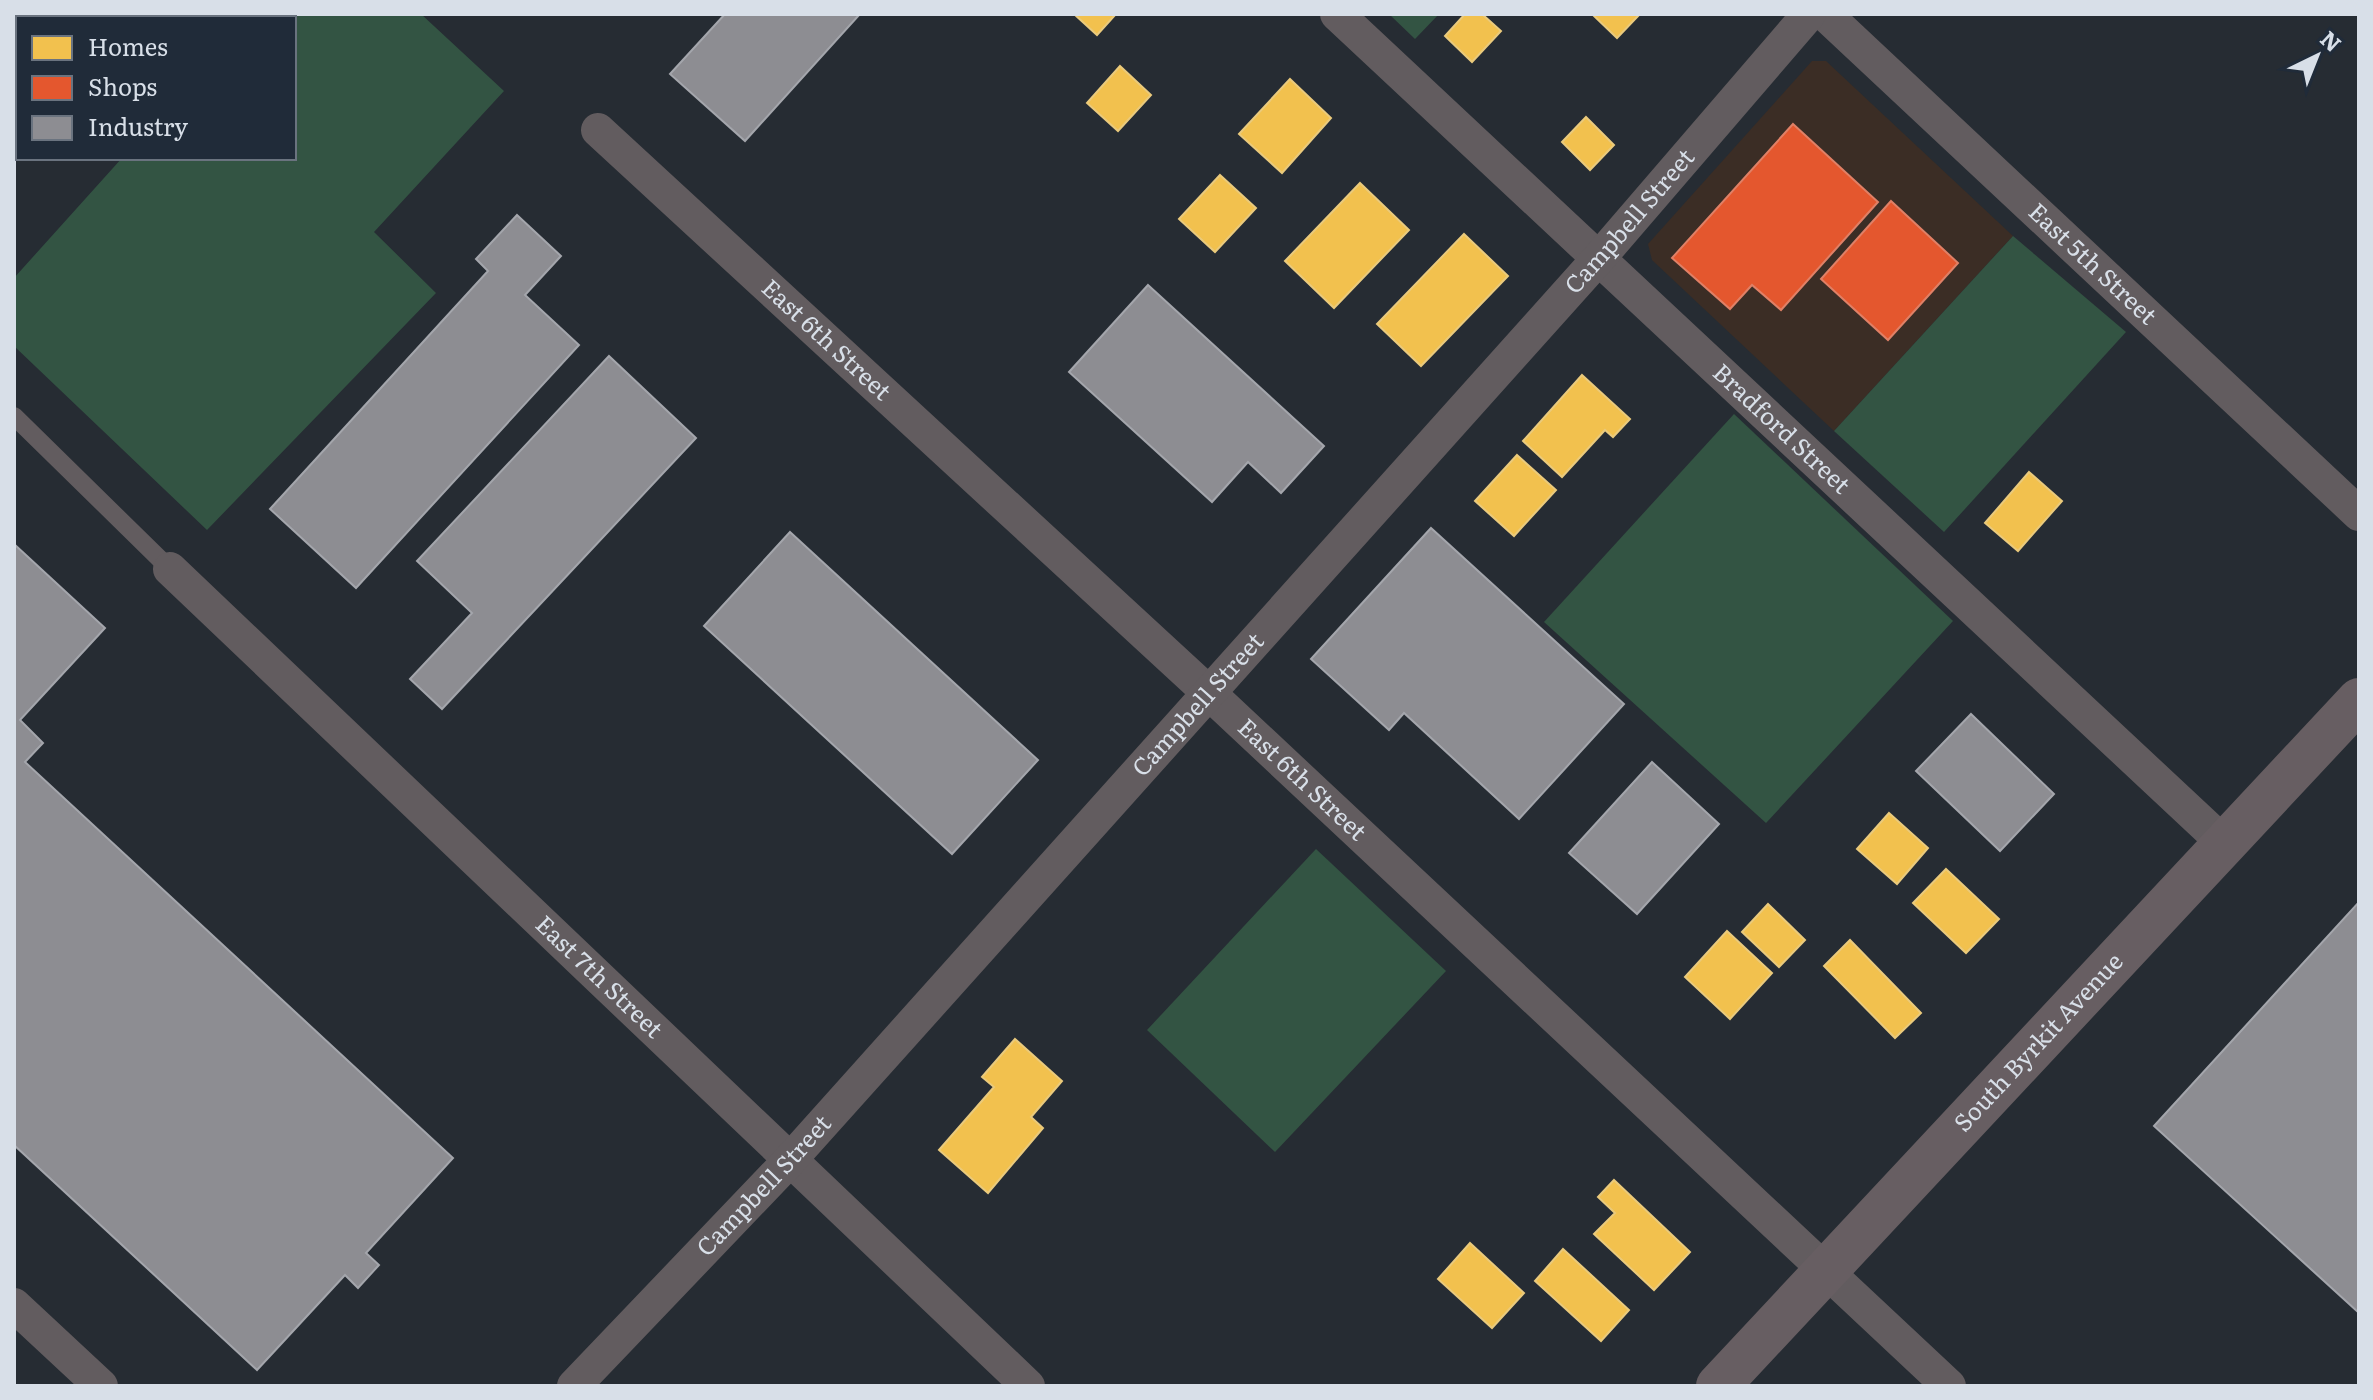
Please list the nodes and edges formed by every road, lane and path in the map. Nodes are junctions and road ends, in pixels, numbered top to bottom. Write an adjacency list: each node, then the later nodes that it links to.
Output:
1 (1337, 14): 5 (street, Bradford Street)
2 (1809, 14): 5 (street, Campbell Street)
3 (1825, 14): 7 (street, East 5th Street)
4 (598, 130): 9 (street, East 6th Street)
5 (1599, 258): 9 (street, Campbell Street); 11 (street, Bradford Street)
6 (14, 416): 8 (lane)
7 (2359, 514)
8 (170, 569): 12 (street, East 7th Street)
9 (1209, 693): 12 (street, Campbell Street); 13 (street, East 6th Street)
10 (2359, 700): 11 (street, South Byrkit Avenue)
11 (2226, 845): 13 (street, South Byrkit Avenue)
12 (790, 1160): 16 (street, Campbell Street); 17 (street, East 7th Street)
13 (1827, 1272): 18 (street, South Byrkit Avenue); 19 (street, East 6th Street)
14 (14, 1305): 15 (street)
15 (101, 1386)
16 (574, 1386)
17 (1028, 1386)
18 (1718, 1386)
19 (1949, 1386)

